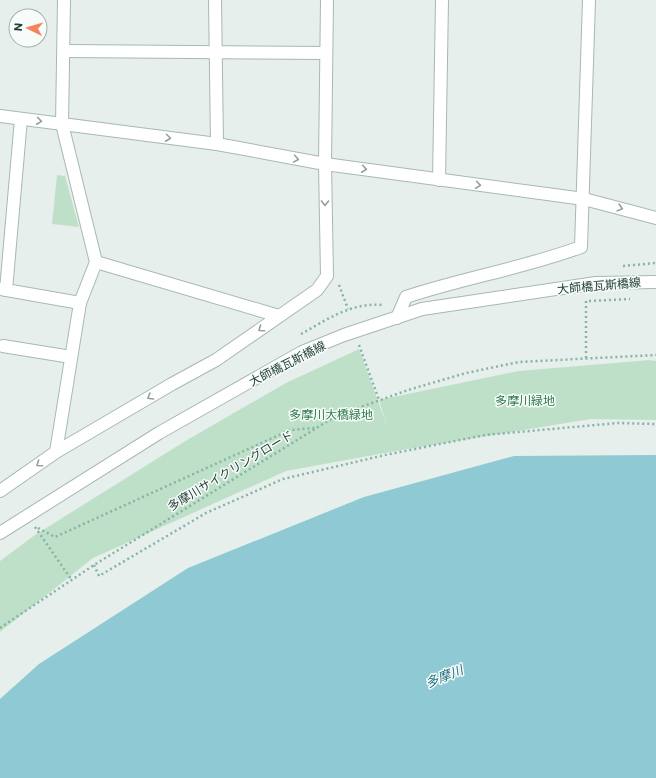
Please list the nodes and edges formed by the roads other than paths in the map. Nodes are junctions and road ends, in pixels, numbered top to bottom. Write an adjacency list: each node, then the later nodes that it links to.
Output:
1 (64, 0): 6 (street)
2 (215, 0): 7 (street)
3 (327, 0): 8 (street)
4 (442, 0): 14 (street)
5 (589, 0): 15 (street)
6 (64, 51): 7 (street); 11 (street)
7 (215, 52): 8 (street); 12 (street)
8 (326, 54): 13 (street)
9 (0, 116): 10 (street)
10 (21, 119): 11 (street, one-way to 11); 19 (street)
11 (62, 124): 12 (street, one-way to 12); 17 (street)
12 (216, 144): 13 (street, one-way to 13)
13 (325, 164): 14 (street, one-way to 14); 21 (street, one-way to 21)
14 (439, 180): 15 (street, one-way to 15)
15 (584, 198): 16 (street, one-way to 16); 22 (street)
16 (656, 218)
17 (96, 262): 20 (street); 21 (street)
18 (656, 282): 22 (street, 大師橋瓦斯橋線)
19 (3, 290): 20 (street)
20 (80, 303): 24 (street)
21 (279, 316): 25 (street, one-way to 25)
22 (397, 318): 27 (street, 大師橋瓦斯橋線)
23 (3, 346): 24 (street)
24 (71, 357): 25 (street)
25 (56, 452): 26 (street, one-way to 26)
26 (2, 487)
27 (3, 528)

